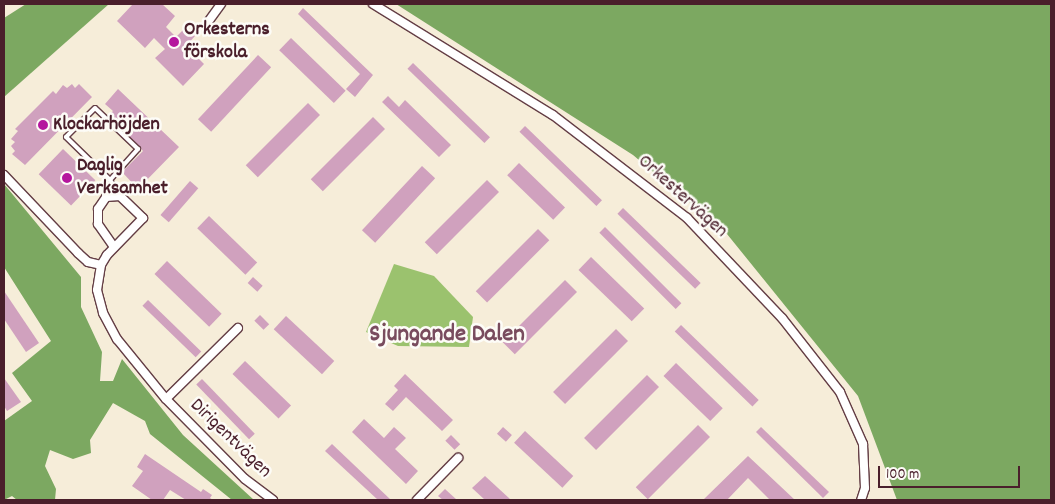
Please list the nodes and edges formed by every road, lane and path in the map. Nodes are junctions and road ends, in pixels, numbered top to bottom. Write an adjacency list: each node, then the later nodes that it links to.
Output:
1 (221, 4): 3 (street)
2 (373, 4): 14 (street, Orkestervägen)
3 (208, 22)
4 (4, 175): 8 (street)
5 (110, 180): 5 (lane); 6 (lane)
6 (120, 196): 7 (street); 7 (street, Dirigentvägen)
7 (114, 247): 8 (street, Dirigentvägen)
8 (101, 265): 10 (street, Dirigentvägen)
9 (238, 328): 10 (street, Dirigentvägen)
10 (166, 399): 12 (street, Dirigentvägen)
11 (458, 458): 13 (street)
12 (273, 500)
13 (417, 500)
14 (861, 500)

